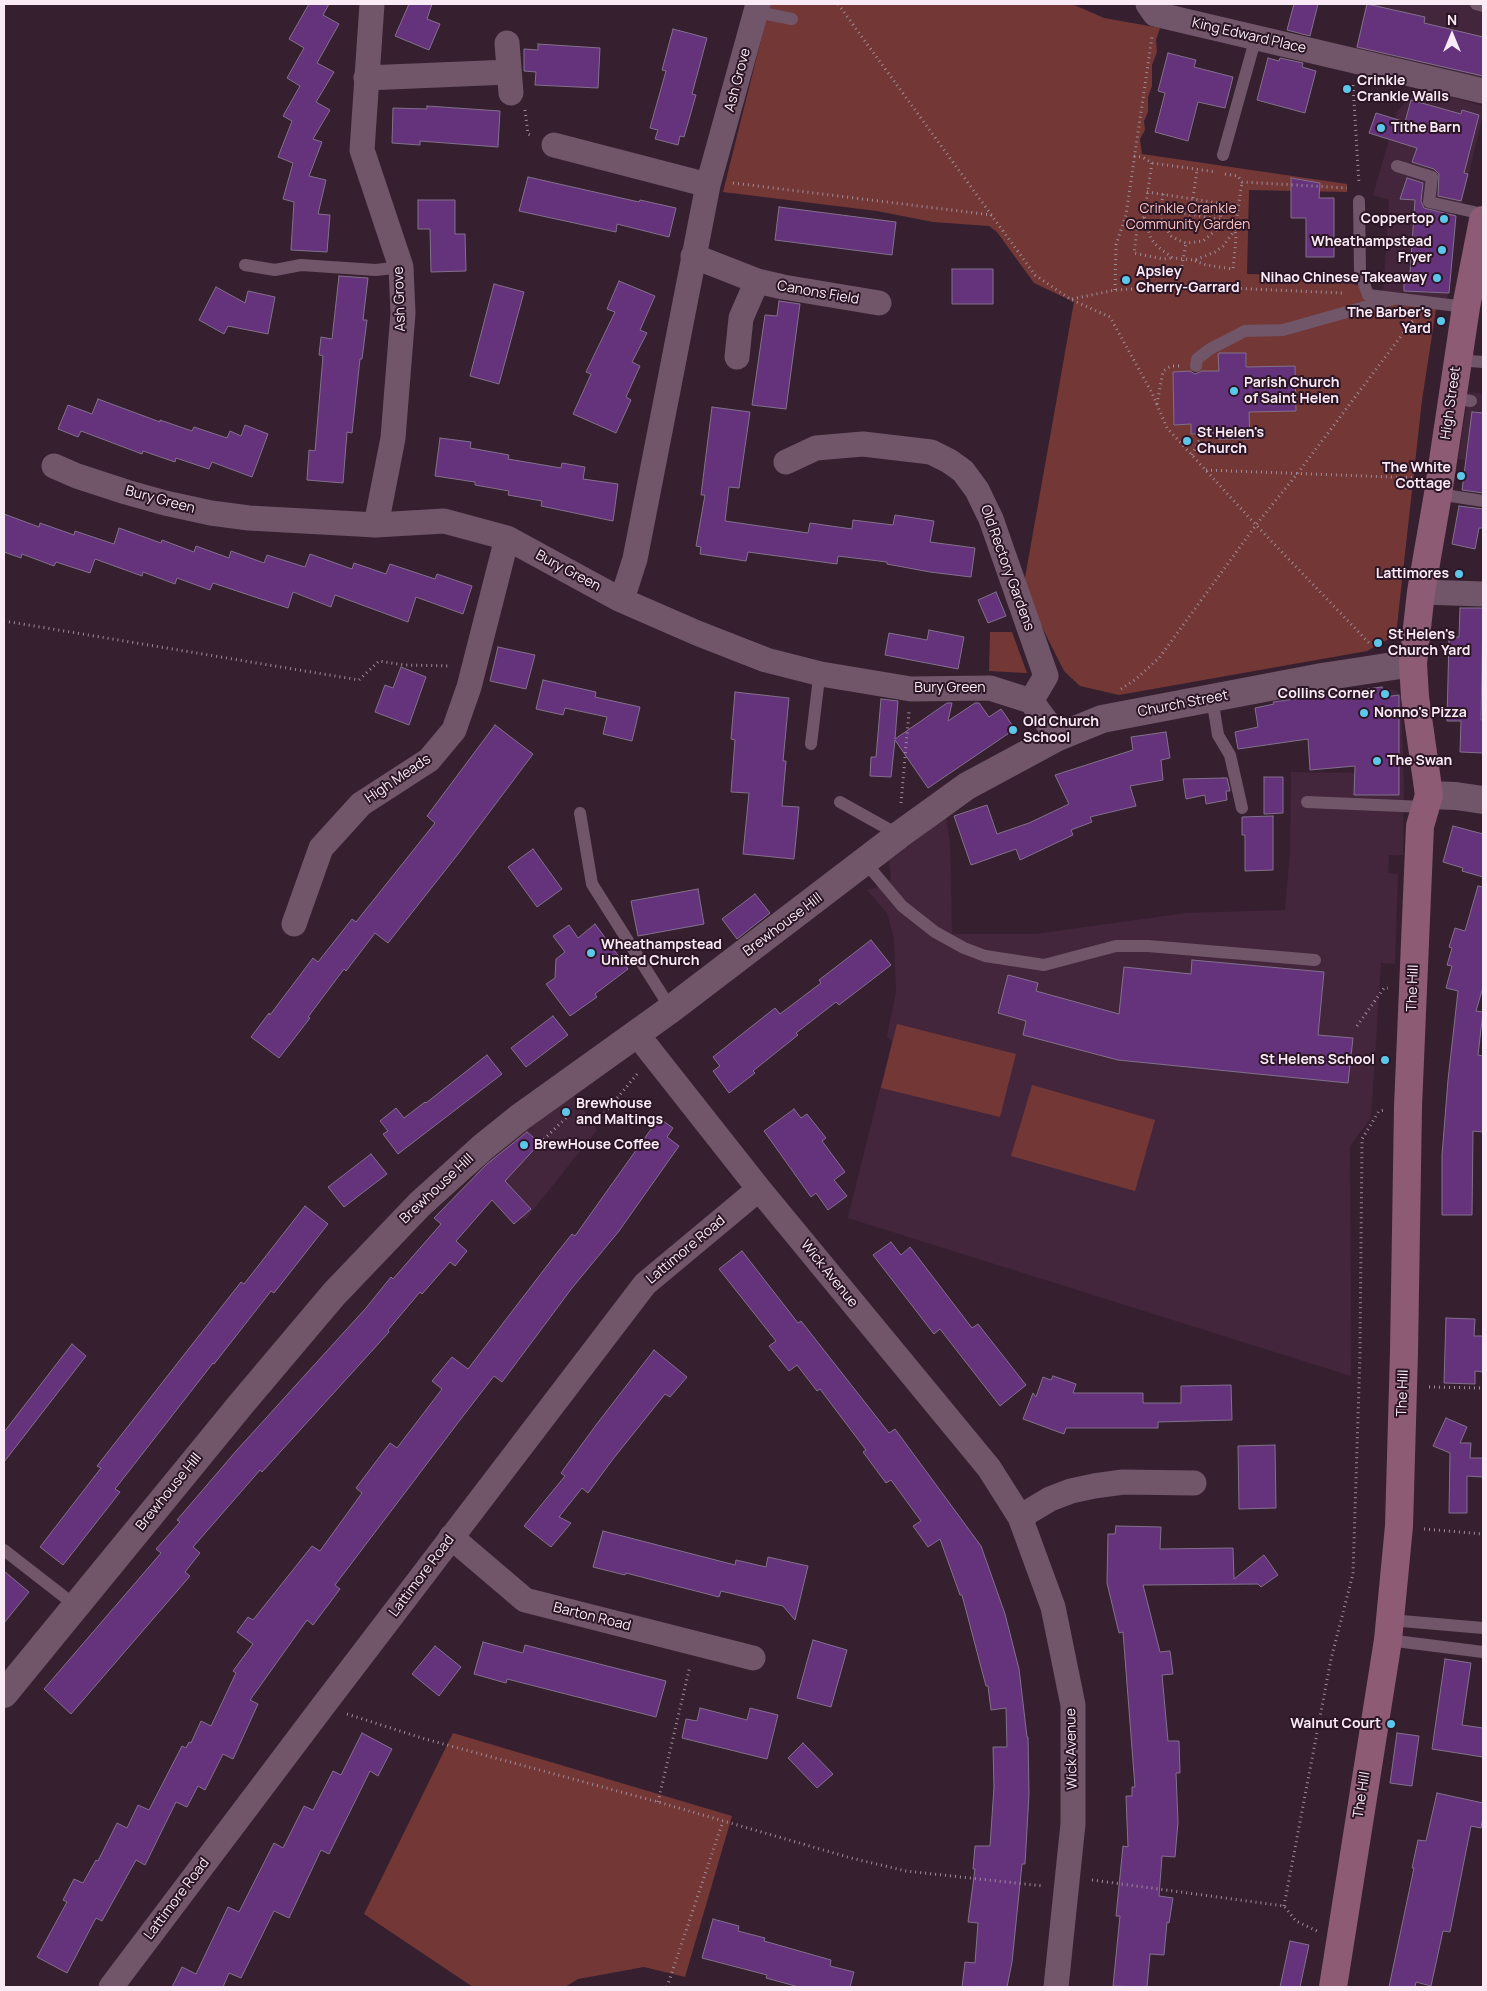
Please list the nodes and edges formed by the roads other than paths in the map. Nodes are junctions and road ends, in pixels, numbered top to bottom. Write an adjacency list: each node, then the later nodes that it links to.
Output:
1 (372, 4): 9 (street, Ash Grove)
2 (1476, 4): 4 (lane)
3 (758, 6): 6 (lane); 14 (street, Ash Grove)
4 (1483, 6)
5 (1152, 9): 7 (street, King Edward Place)
6 (792, 20)
7 (1256, 37): 10 (street, King Edward Place); 12 (lane)
8 (507, 43): 9 (street)
9 (366, 78): 20 (street, Ash Grove)
10 (1483, 91)
11 (554, 145): 14 (street)
12 (1223, 155)
13 (1397, 166): 16 (lane)
14 (709, 183): 18 (street, Ash Grove)
15 (1359, 201): 22 (lane)
16 (1483, 214)
17 (1483, 220): 24 (main road, High Street)
18 (693, 256): 21 (street, Canons Field); 36 (street, Ash Grove)
19 (245, 265): 20 (lane)
20 (401, 267): 32 (street, Ash Grove)
21 (757, 281): 23 (street, Canons Field); 25 (street, Canons Field)
22 (1393, 299): 24 (lane); 27 (lane)
23 (879, 303)
24 (1466, 307): 26 (main road, High Street)
25 (737, 358)
26 (1470, 361): 30 (main road, High Street)
27 (1196, 366)
28 (786, 462): 40 (street, Old Rectory Gardens)
29 (54, 466): 32 (street, Bury Green)
30 (1439, 487): 31 (lane); 34 (main road, High Street)
31 (1483, 501)
32 (376, 524): 33 (street, Bury Green)
33 (507, 538): 36 (street, Bury Green); 52 (street, High Meads)
34 (1421, 592): 35 (street); 37 (main road, High Street)
35 (1483, 594)
36 (620, 599): 38 (street, Bury Green)
37 (1413, 663): 39 (street, Church Street); 45 (main road, High Street)
38 (821, 674): 40 (street, Bury Green); 42 (lane)
39 (1212, 698): 41 (street, Church Street); 48 (lane)
40 (1031, 701): 41 (street)
41 (1058, 737): 43 (street, Church Street)
42 (811, 744)
43 (967, 786): 50 (street, Brewhouse Hill)
44 (1483, 800): 45 (street)
45 (1427, 801): 47 (lane); 63 (main road, The Hill)
46 (840, 802): 50 (lane)
47 (1307, 802)
48 (1242, 808)
49 (580, 813): 54 (lane)
50 (899, 835): 51 (street, Brewhouse Hill)
51 (866, 862): 53 (lane); 54 (street, Brewhouse Hill)
52 (294, 924)
53 (1315, 960)
54 (671, 1009): 55 (street, Brewhouse Hill)
55 (636, 1033): 56 (street, Wick Avenue); 61 (street, Brewhouse Hill)
56 (759, 1188): 58 (street, Wick Avenue); 59 (street, Lattimore Road)
57 (1194, 1483): 58 (street)
58 (1020, 1517): 68 (street, Wick Avenue)
59 (451, 1537): 65 (street, Barton Road); 67 (street, Lattimore Road)
60 (4, 1550): 61 (lane)
61 (76, 1606): 66 (street, Brewhouse Hill)
62 (1483, 1628): 63 (lane)
63 (1389, 1630): 64 (lane); 69 (main road, The Hill)
64 (1483, 1652)
65 (753, 1658)
66 (4, 1694)
67 (111, 1987)
68 (1056, 1987)
69 (1333, 1987)

